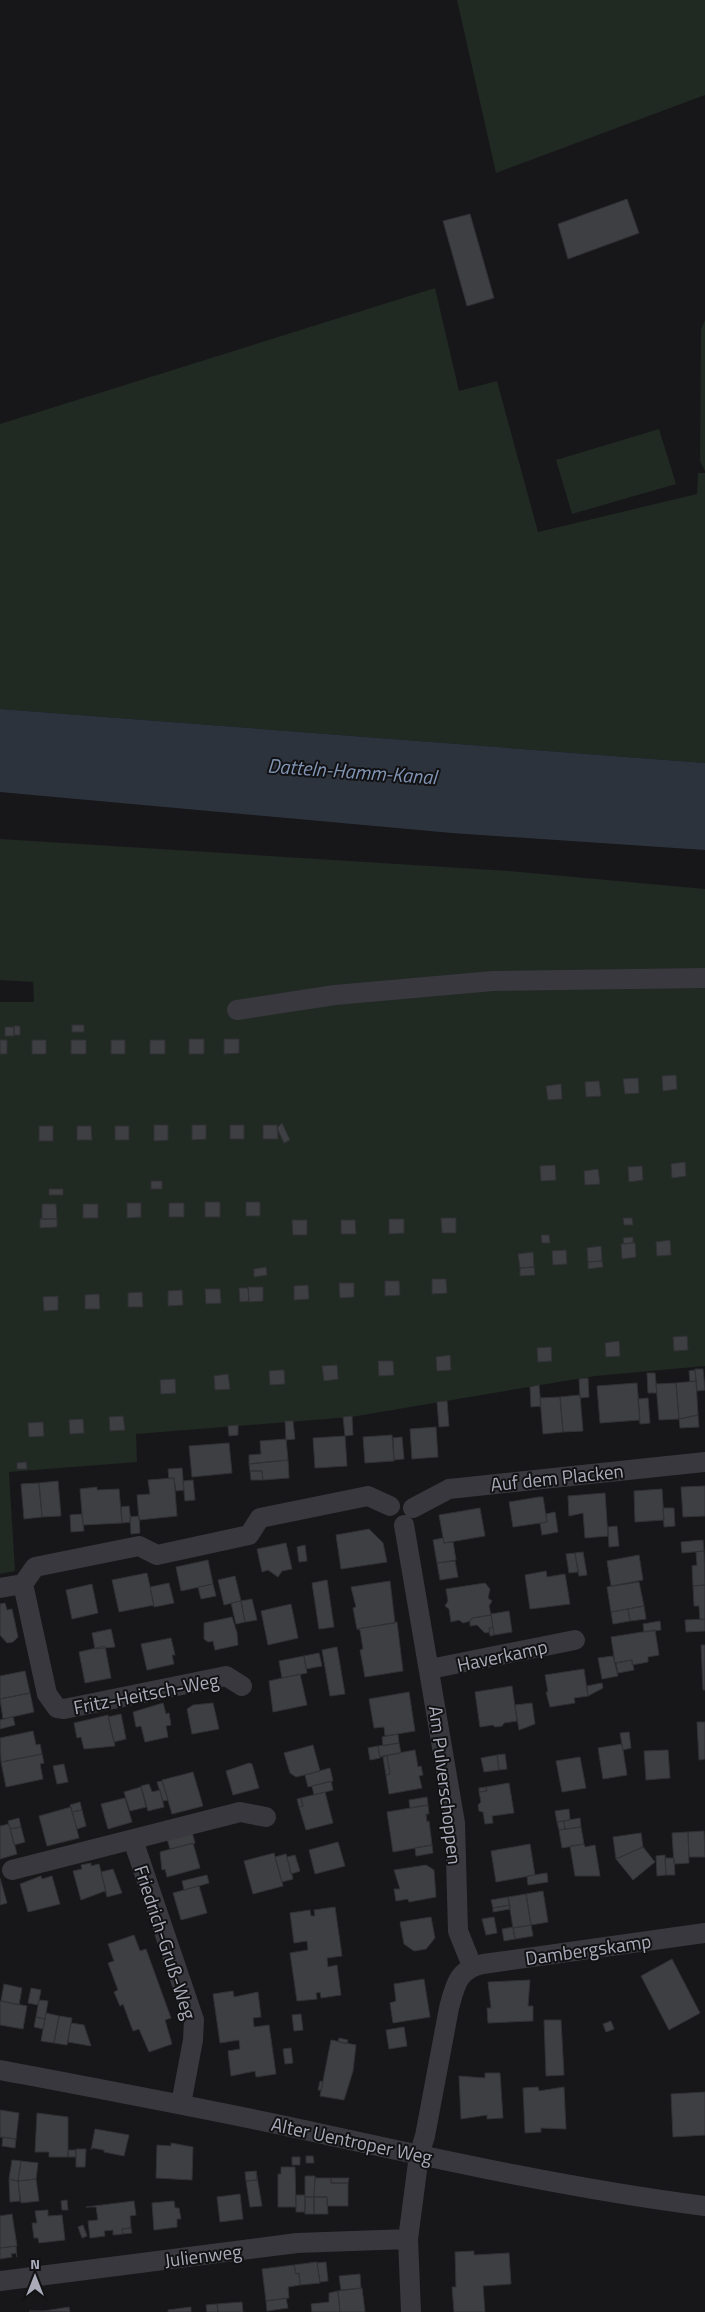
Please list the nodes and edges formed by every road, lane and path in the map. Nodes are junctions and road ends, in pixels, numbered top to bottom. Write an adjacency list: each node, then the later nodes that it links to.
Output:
1 (705, 978): 2 (street)
2 (237, 1010)
3 (705, 1462): 4 (street, Auf dem Placken)
4 (409, 1517): 5 (street); 8 (street, Am Pulverschoppen)
5 (23, 1584): 6 (street); 9 (street, Fritz-Heitsch-Weg)
6 (0, 1588)
7 (575, 1640): 8 (street, Haverkamp)
8 (430, 1669): 14 (street, Am Pulverschoppen)
9 (242, 1686)
10 (266, 1817): 11 (street, Friedrich-Gruß-Weg)
11 (133, 1840): 12 (street, Friedrich-Gruß-Weg); 16 (street, Friedrich-Gruß-Weg)
12 (12, 1870)
13 (705, 1933): 14 (street, Dambergskamp)
14 (472, 1966): 17 (street)
15 (0, 2070): 16 (street, Alter Uentroper Weg)
16 (181, 2104): 17 (street, Alter Uentroper Weg)
17 (419, 2155): 18 (street, Alter Uentroper Weg); 19 (street)
18 (705, 2206)
19 (408, 2239): 20 (street, Julienweg); 21 (street)
20 (0, 2280)
21 (411, 2312)

